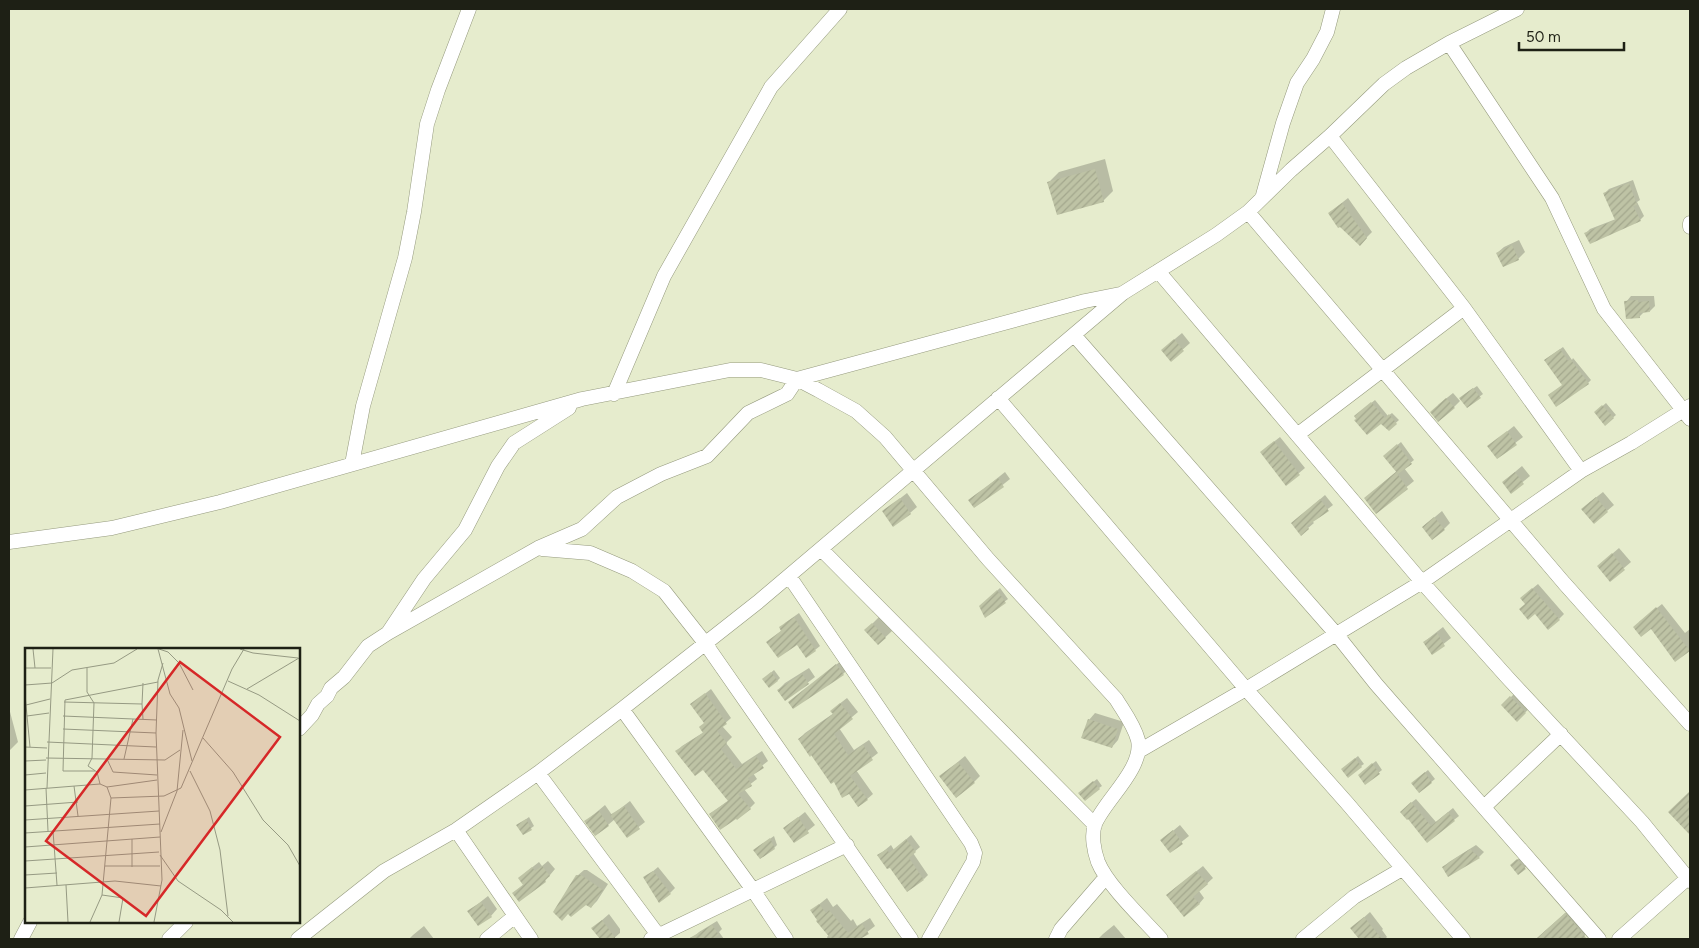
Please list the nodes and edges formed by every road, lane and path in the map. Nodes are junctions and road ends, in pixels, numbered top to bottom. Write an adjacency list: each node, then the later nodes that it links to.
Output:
1 (469, 9): 20 (street)
2 (840, 9): 15 (street)
3 (1333, 9): 7 (street)
4 (1517, 9): 5 (street)
5 (1449, 43): 6 (street); 18 (street)
6 (1330, 136): 7 (street); 11 (street)
7 (1262, 198): 8 (street)
8 (1248, 212): 9 (street); 13 (street)
9 (1158, 271): 10 (street); 19 (street)
10 (1123, 293): 12 (street); 14 (street)
11 (1464, 308): 13 (street); 22 (street)
12 (1074, 335): 16 (street); 30 (street)
13 (1382, 370): 19 (street); 23 (street)
14 (797, 379): 15 (street); 21 (street); 25 (street)
15 (614, 394): 17 (street)
16 (998, 398): 21 (street); 32 (street)
17 (582, 400): 20 (street); 29 (street)
18 (1688, 412): 22 (street)
19 (1297, 436): 28 (street)
20 (352, 464): 24 (street)
21 (914, 471): 26 (street); 37 (street)
22 (1581, 471): 23 (street)
23 (1511, 519): 28 (street); 34 (street)
24 (9, 542)
25 (538, 548): 29 (street); 31 (street)
26 (821, 549): 27 (street); 40 (street)
27 (789, 576): 31 (street); 59 (street)
28 (1422, 582): 30 (street); 36 (street)
29 (388, 633): 35 (street)
30 (1337, 635): 32 (street); 39 (street)
31 (705, 643): 33 (street); 42 (street)
32 (1246, 689): 37 (street); 43 (street)
33 (622, 709): 38 (street); 46 (street)
34 (1690, 724)
35 (300, 728)
36 (1561, 734): 39 (street); 45 (street)
37 (1139, 751): 40 (street)
38 (538, 773): 41 (street); 51 (street)
39 (1484, 807): 65 (street)
40 (1095, 825): 44 (street)
41 (456, 830): 47 (street); 54 (street)
42 (847, 845): 46 (street); 58 (street)
43 (1402, 869): 50 (street); 64 (street)
44 (1106, 877): 60 (street); 61 (street)
45 (1689, 879): 66 (street)
46 (753, 890): 51 (street); 57 (street)
47 (515, 916): 55 (street); 56 (street)
48 (29, 923): 52 (street)
49 (185, 923): 53 (street)
50 (1314, 928): 62 (street); 63 (street)
51 (657, 938)
52 (21, 939)
53 (169, 939)
54 (298, 939)
55 (487, 939)
56 (531, 939)
57 (786, 939)
58 (911, 939)
59 (929, 939)
60 (1056, 939)
61 (1161, 939)
62 (1303, 939)
63 (1324, 939)
64 (1463, 939)
65 (1599, 939)
66 (1619, 939)

